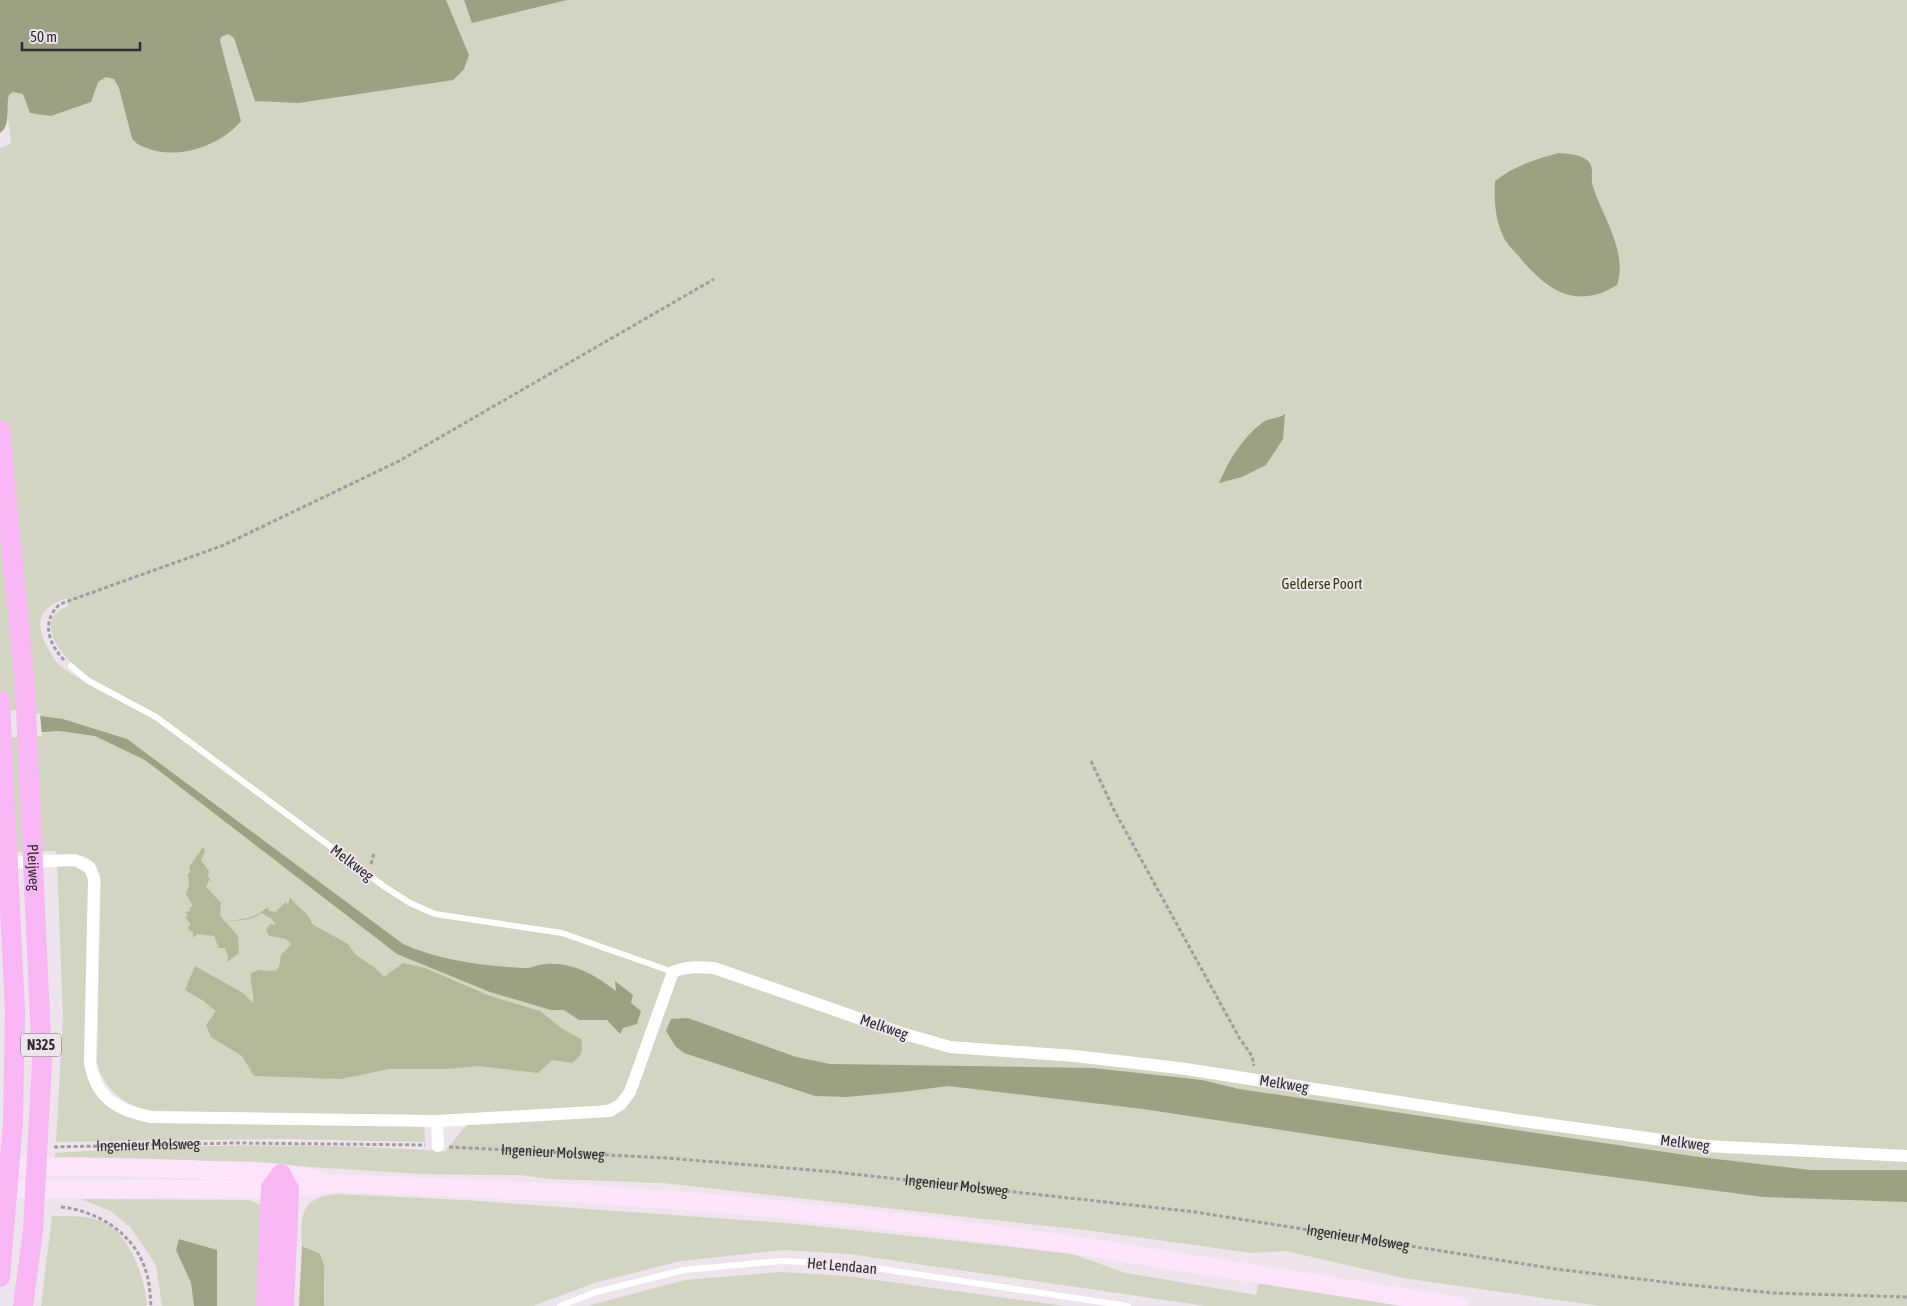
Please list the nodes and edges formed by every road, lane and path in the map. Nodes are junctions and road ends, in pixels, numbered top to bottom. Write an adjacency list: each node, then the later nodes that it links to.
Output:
1 (714, 279): 3 (path)
2 (0, 430): 17 (highway, Pleijweg / N325)
3 (71, 666): 7 (lane, Melkweg)
4 (0, 701): 18 (highway, Pleijweg / N325)
5 (1091, 761): 8 (path)
6 (0, 863): 9 (street)
7 (673, 972): 8 (street, Melkweg); 9 (street)
8 (1256, 1079): 12 (street, Melkweg)
9 (437, 1121): 10 (street)
10 (438, 1146): 11 (path, Ingenieur Molsweg); 19 (path, Ingenieur Molsweg)
11 (47, 1147)
12 (1907, 1156)
13 (0, 1166): 14 (main road, Ingenieur Molsweg)
14 (280, 1184): 15 (main road, Ingenieur Molsweg); 23 (highway); 24 (highway); 27 (main road, Ingenieur Molsweg)
15 (0, 1188)
16 (55, 1206): 22 (path)
17 (29, 1266): 20 (highway, Pleijweg / N325); 21 (highway, N325)
18 (0, 1277)
19 (1907, 1297)
20 (24, 1306)
21 (36, 1306)
22 (151, 1306)
23 (266, 1306)
24 (284, 1306)
25 (560, 1306): 26 (lane, Het Lendaan)
26 (1128, 1306)
27 (1459, 1306)

